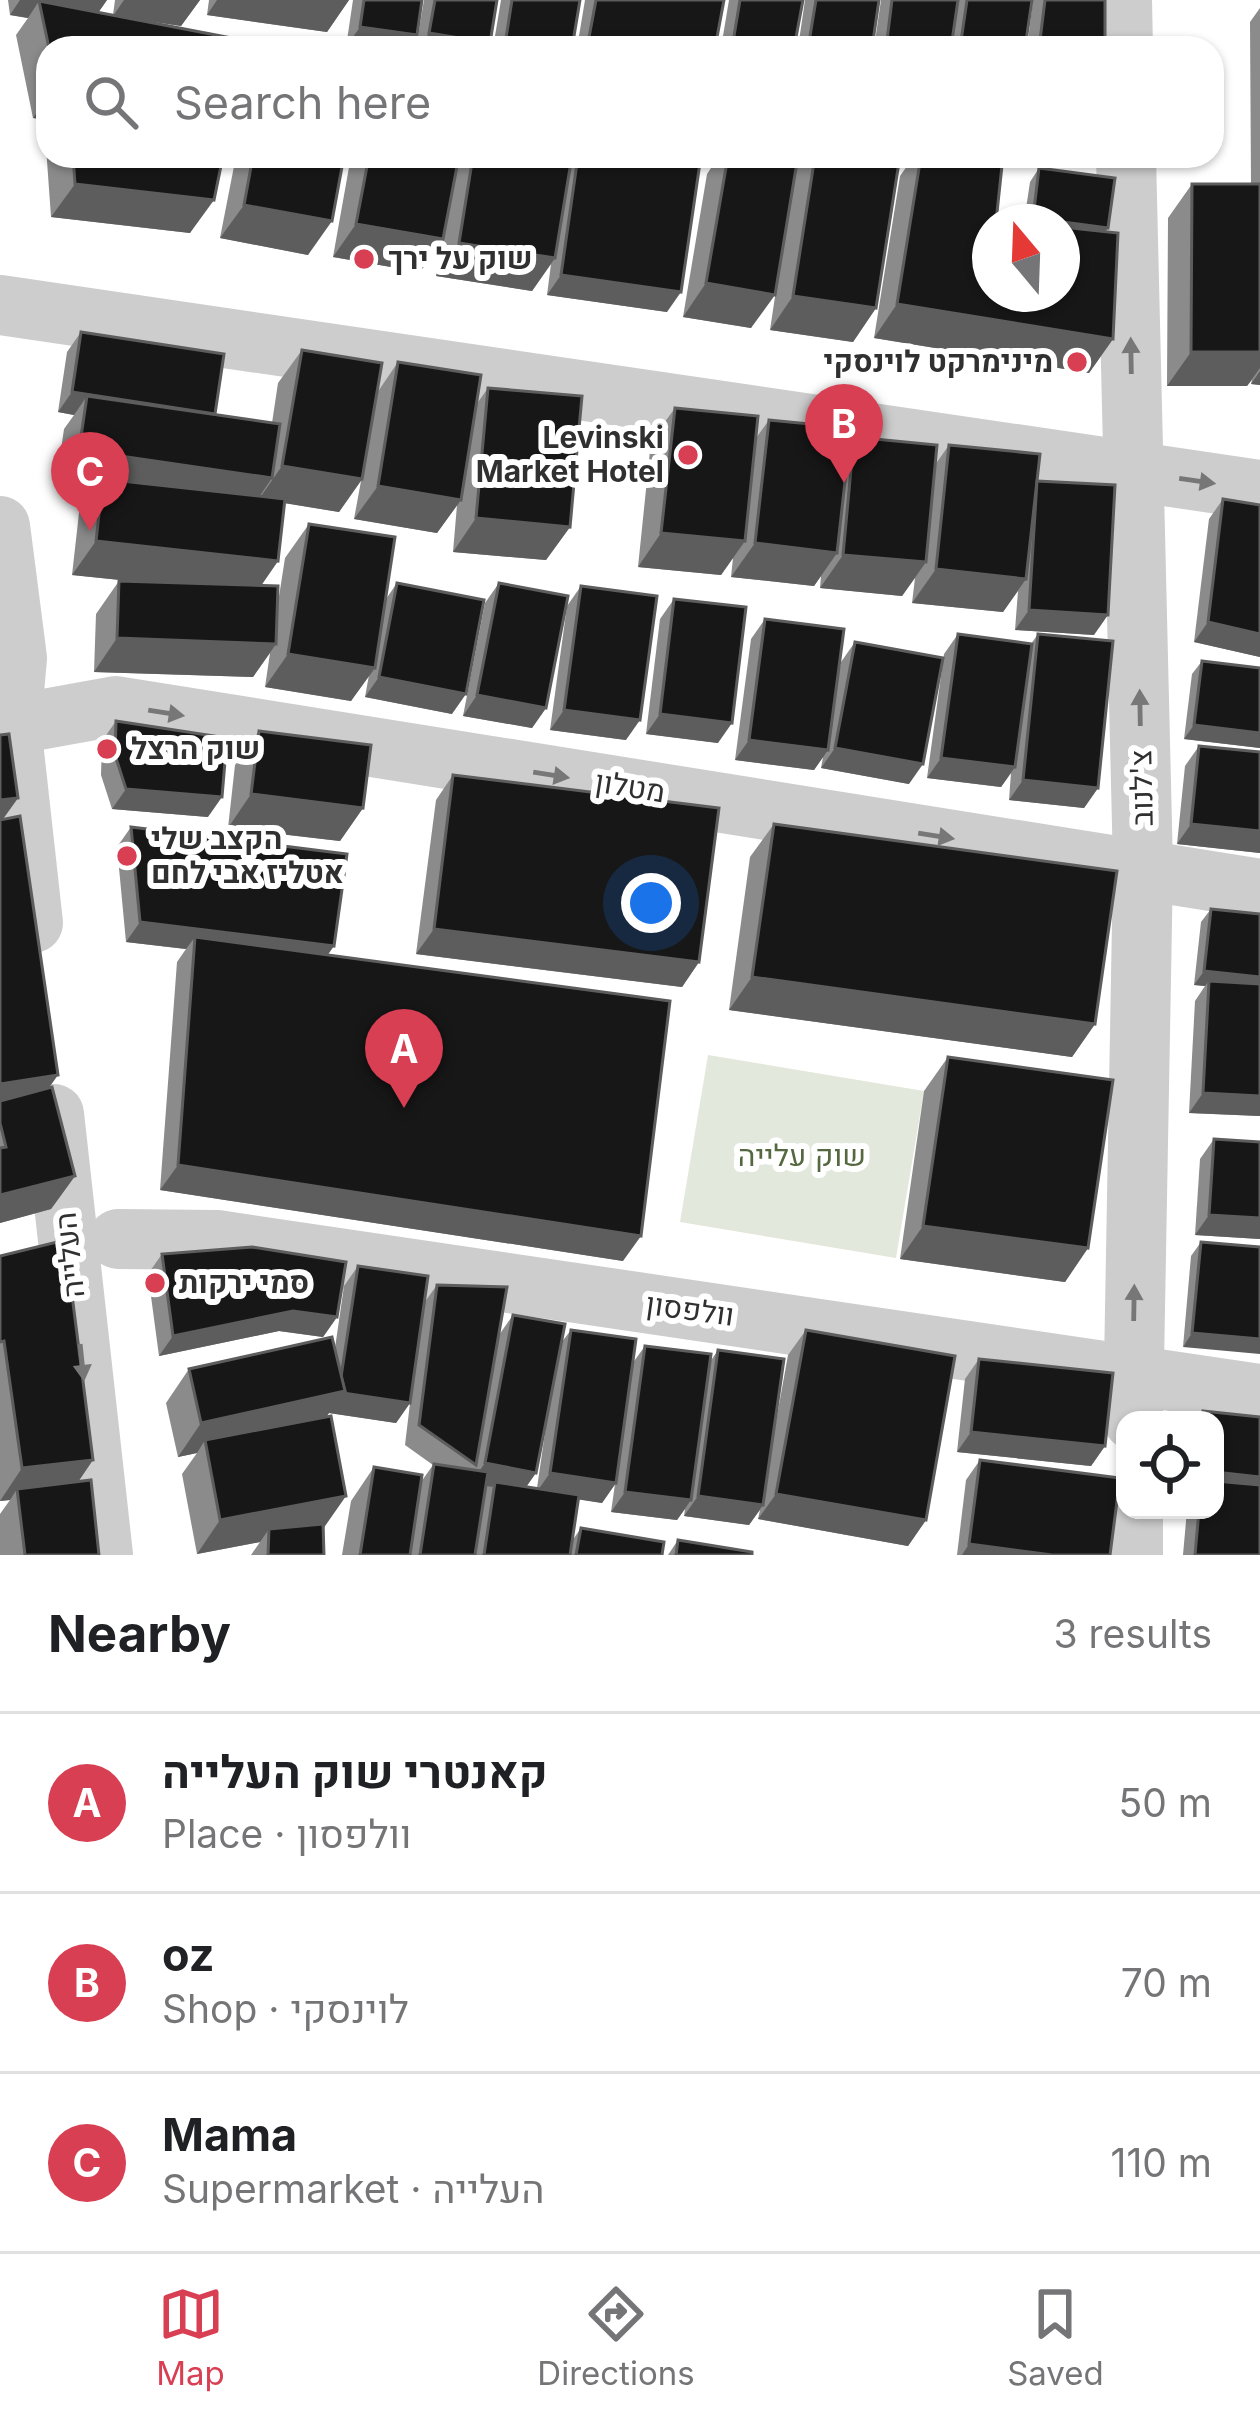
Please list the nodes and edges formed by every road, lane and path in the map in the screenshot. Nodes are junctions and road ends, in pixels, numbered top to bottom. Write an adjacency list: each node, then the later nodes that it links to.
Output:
1 (1122, 0): 2 (street)
2 (1124, 36)
3 (1126, 168): 5 (street, צ'לנוב, one-way to 3)
4 (0, 305): 5 (street)
5 (1135, 473): 6 (street, one-way to 6); 9 (street, צ'לנוב, one-way to 5)
6 (1260, 490)
7 (0, 526): 8 (street)
8 (5, 726): 9 (street, מטלון, one-way to 9); 11 (street)
9 (1143, 867): 10 (street, מטלון); 15 (street, צ'לנוב, one-way to 9)
10 (1260, 890)
11 (40, 986)
12 (48, 1057): 13 (street, העלייה)
13 (70, 1246): 15 (street, וולפסון); 17 (street, העלייה, one-way to 17)
14 (1260, 1394): 15 (street, וולפסון)
15 (1133, 1397)
16 (1133, 1519): 18 (street)
17 (104, 1555)
18 (1133, 1555)

